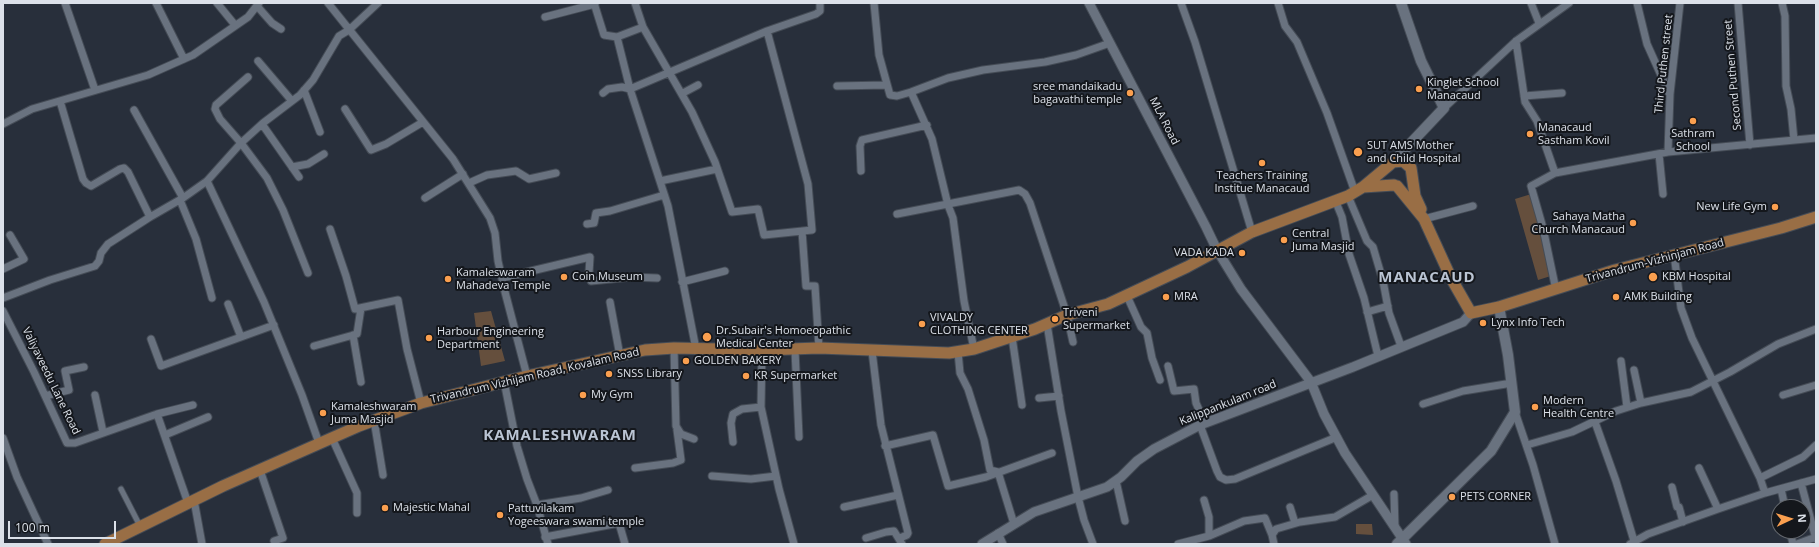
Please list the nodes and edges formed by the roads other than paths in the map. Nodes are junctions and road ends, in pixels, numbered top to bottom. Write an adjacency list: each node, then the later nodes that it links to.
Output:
1 (65, 3): 39 (street)
2 (156, 3): 31 (street)
3 (217, 3): 23 (street)
4 (328, 3): 26 (street)
5 (378, 3): 26 (street)
6 (594, 3): 21 (street); 28 (street)
7 (635, 3): 24 (street)
8 (820, 3): 27 (street)
9 (874, 3): 36 (street)
10 (1089, 3): 30 (street, MLA Road)
11 (1181, 3): 93 (street)
12 (1278, 3): 78 (street)
13 (1401, 3): 49 (main road)
14 (1531, 3): 22 (street)
15 (1569, 3): 22 (street)
16 (1637, 3): 45 (street)
17 (1680, 3): 45 (street, Third Puthen street)
18 (1738, 3): 61 (street, Second Puthen Street)
19 (1782, 3): 58 (street)
20 (258, 4): 23 (street); 25 (street)
21 (545, 17)
22 (1539, 23): 29 (street)
23 (235, 26): 31 (street)
24 (643, 27): 28 (street); 33 (street)
25 (282, 29)
26 (349, 30): 40 (street); 52 (street)
27 (767, 31): 33 (street); 92 (street)
28 (617, 37): 38 (street)
29 (1516, 42): 46 (street); 49 (street)
30 (1110, 43): 41 (street); 95 (street, MLA Road)
31 (184, 59): 39 (street)
32 (258, 61): 48 (street)
33 (669, 73): 38 (street); 43 (street)
34 (248, 77): 59 (street)
35 (698, 85): 43 (street)
36 (886, 85): 37 (street); 41 (street)
37 (837, 86)
38 (630, 89): 42 (street); 75 (street)
39 (95, 90): 47 (street)
40 (304, 90): 48 (street); 56 (street)
41 (911, 92): 55 (street)
42 (603, 93)
43 (682, 93): 67 (street)
44 (1562, 93): 46 (street)
45 (1670, 94): 62 (street, Third Puthen street)
46 (1524, 96): 71 (street)
47 (60, 101): 53 (street); 87 (street)
48 (292, 101): 54 (street)
49 (1444, 108): 60 (main road)
50 (345, 109): 52 (street)
51 (134, 110): 82 (street)
52 (423, 122): 72 (street)
53 (3, 124)
54 (262, 124): 59 (street); 66 (street)
55 (927, 125): 68 (street); 84 (street)
56 (320, 132)
57 (1816, 138): 58 (street)
58 (1794, 140): 61 (street)
59 (242, 143): 74 (street); 99 (street)
60 (1408, 145): 65 (main road); 70 (main road)
61 (1750, 145): 62 (street)
62 (1668, 152): 64 (street)
63 (324, 154): 66 (street)
64 (1659, 154): 71 (street); 79 (street)
65 (1391, 164): 70 (main road); 77 (main road); 78 (main road)
66 (292, 167): 73 (street)
67 (717, 169): 75 (street); 92 (street)
68 (861, 171)
69 (556, 173): 76 (street)
70 (1411, 173): 77 (main road); 89 (main road)
71 (1555, 173): 103 (street)
72 (463, 174): 76 (street); 81 (street)
73 (299, 177)
74 (207, 181): 82 (street); 117 (street)
75 (660, 181): 80 (street)
76 (468, 183): 100 (street)
77 (1395, 186): 78 (main road, Trivandrum Vizhijam Road, Kovalam Road); 89 (main road)
78 (1355, 192): 83 (main road, Trivandrum Vizhijam Road, Kovalam Road); 109 (street)
79 (1663, 194)
80 (664, 195): 90 (street); 102 (street)
81 (425, 198)
82 (182, 199): 87 (street); 106 (street)
83 (1335, 200): 93 (main road, Trivandrum Vizhijam Road, Kovalam Road); 113 (street)
84 (948, 205): 86 (street); 115 (street); 129 (street)
85 (1473, 206): 89 (street)
86 (897, 214)
87 (150, 216): 105 (street)
88 (1816, 217): 96 (main road, Trivandrum-Vizhinjam Road)
89 (1424, 219): 114 (main road)
90 (587, 224)
91 (330, 229): 111 (street)
92 (802, 231): 128 (street)
93 (1252, 232): 95 (main road, Trivandrum Vizhijam Road, Kovalam Road)
94 (10, 235): 97 (street)
95 (1217, 250): 104 (main road, Trivandrum Vizhijam Road, Kovalam Road); 145 (street, MLA Road)
96 (1674, 254): 103 (main road, Trivandrum-Vizhinjam Road); 143 (street)
97 (3, 270)
98 (725, 271): 102 (street)
99 (308, 273)
100 (502, 278): 101 (street); 140 (street)
101 (657, 278)
102 (682, 282): 127 (street)
103 (1556, 290): 110 (main road, Trivandrum-Vizhinjam Road)
104 (1127, 296): 115 (main road, Trivandrum Vizhijam Road, Kovalam Road); 141 (street)
105 (3, 298)
106 (212, 298)
107 (610, 302): 134 (street)
108 (228, 304): 120 (street)
109 (1388, 306): 113 (street); 125 (street)
110 (1499, 307): 114 (main road, Trivandrum-Vizhinjam Road); 146 (main road)
111 (358, 309): 119 (street); 153 (street)
112 (3, 311): 150 (street, Valiyaveedu Lane Road)
113 (1367, 312): 135 (street)
114 (1471, 313): 125 (street, Kalippankulam road)
115 (1067, 315): 116 (main road, Trivandrum Vizhijam Road, Kovalam Road); 123 (street)
116 (1047, 324): 121 (main road, Trivandrum Vizhijam Road, Kovalam Road); 151 (street)
117 (274, 325): 120 (street); 175 (street)
118 (1816, 329): 143 (street)
119 (353, 335): 124 (street); 144 (street)
120 (241, 337): 122 (street)
121 (1012, 337): 129 (main road, Trivandrum Vizhijam Road, Kovalam Road); 157 (street)
122 (151, 339)
123 (1073, 342)
124 (314, 346)
125 (1401, 346): 135 (street, Kalippankulam road)
126 (674, 348): 127 (main road, Trivandrum Vizhijam Road, Kovalam Road); 134 (main road, Trivandrum Vizhijam Road, Kovalam Road); 166 (street)
127 (696, 348): 130 (main road, Trivandrum Vizhijam Road, Kovalam Road)
128 (819, 348): 131 (main road, Trivandrum Vizhijam Road, Kovalam Road); 132 (main road, Trivandrum Vizhijam Road, Kovalam Road)
129 (974, 349): 133 (main road, Trivandrum Vizhijam Road, Kovalam Road)
130 (762, 350): 131 (main road, Trivandrum Vizhijam Road, Kovalam Road); 158 (street)
131 (795, 350): 169 (street)
132 (872, 351): 133 (main road, Trivandrum Vizhijam Road, Kovalam Road); 178 (street)
133 (958, 352): 183 (street)
134 (620, 356): 140 (main road, Trivandrum Vizhijam Road, Kovalam Road)
135 (1378, 356): 145 (street, Kalippankulam road)
136 (1620, 362): 159 (street)
137 (1168, 366): 165 (street)
138 (84, 367): 150 (street)
139 (1634, 370): 154 (street)
140 (528, 376): 142 (main road, Trivandrum Vizhijam Road, Kovalam Road)
141 (1160, 380)
142 (504, 381): 153 (main road, Trivandrum Vizhijam Road, Kovalam Road); 203 (street)
143 (1711, 381): 154 (street); 187 (street)
144 (361, 382)
145 (1311, 382): 165 (street, Kalippankulam road); 170 (street, MLA Road)
146 (1512, 383): 155 (street); 160 (main road)
147 (1816, 385): 149 (street)
148 (95, 395): 167 (street)
149 (1783, 395)
150 (45, 396): 167 (street, Valiyaveedu Lane Road)
151 (1059, 396): 152 (street); 199 (street)
152 (1039, 398)
153 (421, 403): 163 (main road, Trivandrum Vizhijam Road, Kovalam Road)
154 (1641, 403): 159 (street)
155 (1423, 404)
156 (193, 405): 161 (street, Valiyaveedu Lane Road)
157 (1022, 406)
158 (760, 407): 174 (street); 186 (street)
159 (1627, 407): 164 (street)
160 (1515, 412): 176 (street); 222 (main road)
161 (157, 414): 167 (street, Valiyaveedu Lane Road); 168 (street)
162 (208, 417): 168 (street)
163 (374, 420): 171 (main road, Trivandrum Vizhijam Road, Kovalam Road); 184 (street)
164 (1594, 422): 176 (street); 223 (street)
165 (1202, 424): 170 (street); 189 (street, Kalippankulam road)
166 (677, 430): 173 (street); 180 (street)
167 (104, 432)
168 (165, 435): 202 (street)
169 (798, 436)
170 (1337, 437): 198 (street, MLA Road)
171 (332, 438): 175 (main road, Trivandrum Vizhijam Road, Kovalam Road); 207 (street)
172 (3, 439): 224 (street)
173 (694, 439)
174 (733, 442)
175 (319, 443): 182 (main road, Trivandrum Vizhijam Road, Kovalam Road)
176 (1527, 445): 234 (street)
177 (1816, 445): 187 (street)
178 (885, 446): 183 (street); 197 (street)
179 (1052, 454): 183 (street)
180 (635, 468)
181 (1699, 468): 206 (street)
182 (260, 470): 202 (main road, Trivandrum Vizhijam Road, Kovalam Road); 219 (street)
183 (998, 472): 211 (street)
184 (383, 475)
185 (712, 476): 186 (street)
186 (776, 476): 228 (street)
187 (1760, 478): 195 (street)
188 (1816, 479): 190 (street)
189 (1116, 481): 199 (street, Kalippankulam road); 208 (street)
190 (1802, 483): 193 (street); 218 (street)
191 (1672, 487): 209 (street)
192 (121, 489): 212 (street)
193 (1781, 489): 195 (street); 200 (street)
194 (608, 490): 203 (street)
195 (1765, 493): 206 (street)
196 (1394, 494): 213 (street)
197 (898, 495): 205 (street); 221 (street)
198 (1374, 495): 210 (street); 213 (street, MLA Road)
199 (1078, 497): 211 (street, Kalippankulam road); 231 (street)
200 (1783, 499)
201 (1204, 500): 216 (street)
202 (191, 502): 212 (main road, Trivandrum Vizhijam Road, Kovalam Road); 226 (street)
203 (537, 505): 220 (street)
204 (1290, 506): 210 (street)
205 (844, 507)
206 (1718, 509): 209 (street)
207 (357, 513)
208 (1125, 521)
209 (1683, 522): 223 (street)
210 (1295, 523): 215 (street)
211 (1014, 524): 214 (street, Kalippankulam road)
212 (140, 526): 225 (main road, Trivandrum Vizhijam Road, Kovalam Road)
213 (1395, 527): 222 (street, MLA Road)
214 (998, 533): 229 (street, Kalippankulam road); 230 (street)
215 (1272, 535): 216 (street); 233 (street)
216 (1209, 536): 232 (street)
217 (866, 538): 221 (street)
218 (1816, 538): 235 (street)
219 (274, 541)
220 (547, 541): 227 (street)
221 (901, 541)
222 (1401, 542)
223 (1632, 542)
224 (48, 544)
225 (105, 544)
226 (202, 544)
227 (625, 544)
228 (794, 544)
229 (982, 544)
230 (1003, 544)
231 (1093, 544)
232 (1178, 544)
233 (1274, 544)
234 (1555, 544)
235 (1797, 544)

